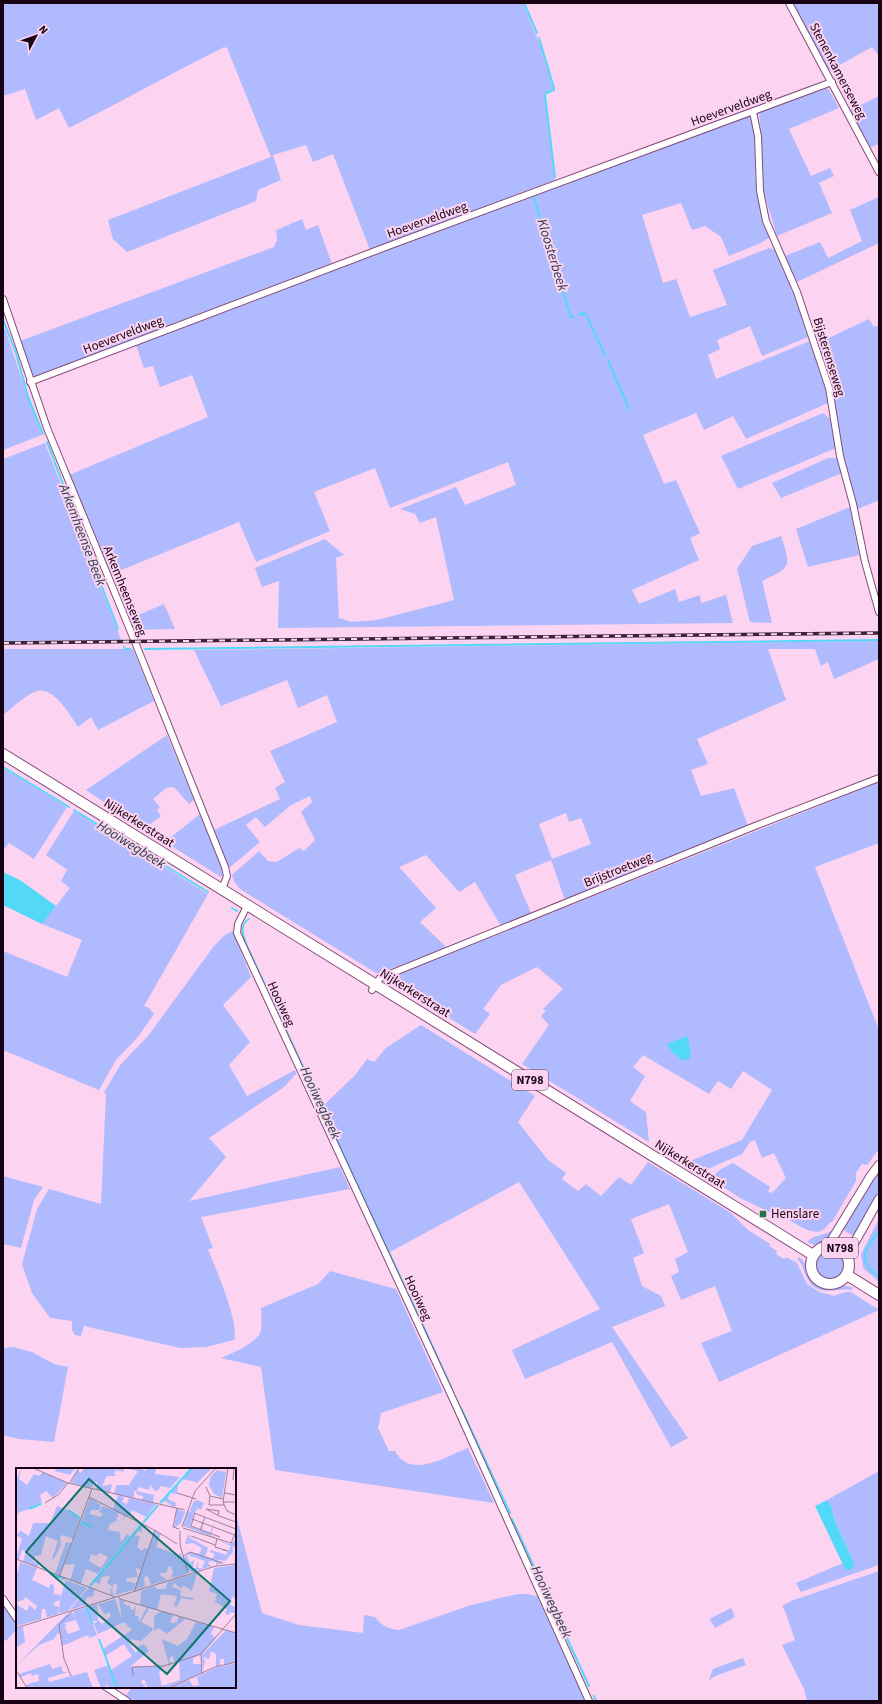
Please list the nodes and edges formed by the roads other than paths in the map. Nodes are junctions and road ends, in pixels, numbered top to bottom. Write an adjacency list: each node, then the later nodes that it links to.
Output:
1 (789, 3): 2 (street, Stenenkamerseweg)
2 (832, 82): 3 (street, Hoeverveldweg); 4 (street, Stenenkamerseweg)
3 (753, 112): 6 (street, Hoeverveldweg); 7 (street, Bijsterenseweg)
4 (879, 172)
5 (3, 299): 6 (street, Arkemheenseweg)
6 (30, 382): 10 (street, Arkemheenseweg)
7 (879, 612)
8 (3, 754): 10 (main road, Nijkerkerstraat / N798)
9 (879, 778): 12 (street, Brijstroetweg)
10 (222, 889): 11 (main road, Nijkerkerstraat / N798)
11 (248, 904): 12 (main road, Nijkerkerstraat / N798); 24 (street, Hooiweg)
12 (374, 987): 16 (main road, Nijkerkerstraat / N798)
13 (879, 1166): 15 (street)
14 (879, 1199): 17 (street)
15 (828, 1246): 16 (main road, N798); 17 (main road, N798)
16 (813, 1256): 18 (main road, N798)
17 (847, 1256): 18 (main road, N798)
18 (847, 1275): 19 (main road, N798)
19 (879, 1295)
20 (3, 1599): 21 (street)
21 (16, 1618)
22 (108, 1688): 23 (street)
23 (127, 1701)
24 (589, 1701)

